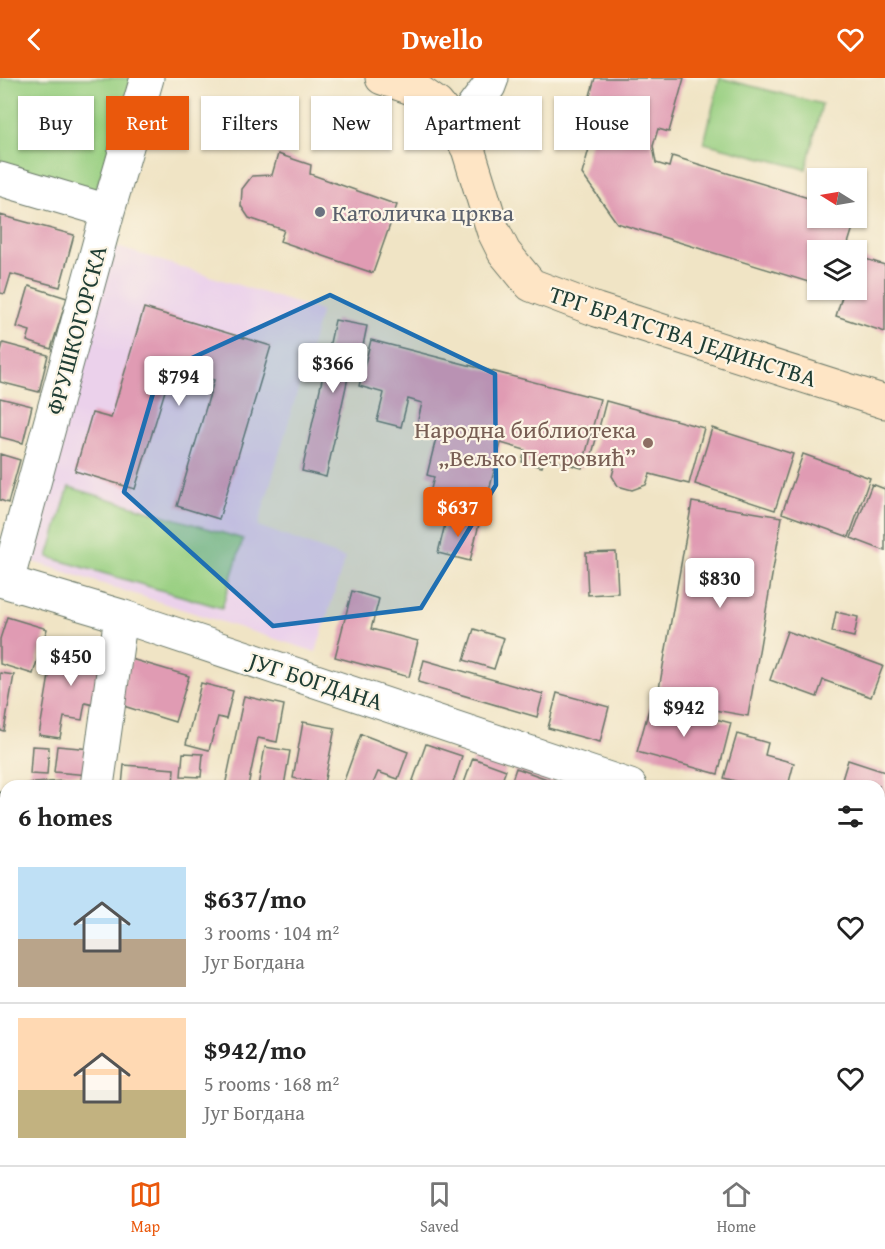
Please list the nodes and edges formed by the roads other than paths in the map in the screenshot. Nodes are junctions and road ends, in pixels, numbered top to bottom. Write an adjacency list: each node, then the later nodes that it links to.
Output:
1 (147, 78): 8 (street, ФРУШКОГОРСКА)
2 (382, 78): 4 (street, ТРГ БРАТСТВА ЈЕДИНСТВА)
3 (492, 78): 5 (street)
4 (426, 96)
5 (482, 96)
6 (468, 150): 9 (street, ТРГ БРАТСТВА ЈЕДИНСТВА)
7 (0, 179): 8 (street)
8 (108, 211): 10 (street, ФРУШКОГОРСКА)
9 (885, 402)
10 (3, 581): 11 (street, ЈУГ БОГДАНА)
11 (121, 616): 12 (street); 13 (street, ЈУГ БОГДАНА)
12 (98, 780)
13 (612, 780)

